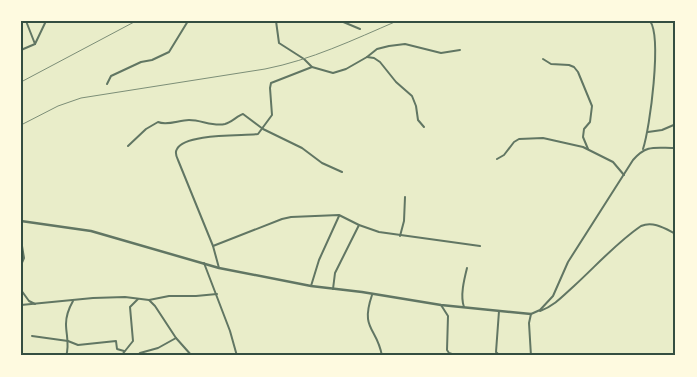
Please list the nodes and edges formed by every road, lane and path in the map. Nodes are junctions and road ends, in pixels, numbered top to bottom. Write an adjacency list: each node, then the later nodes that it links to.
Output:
1 (26, 21): 8 (street)
2 (46, 21): 8 (street)
3 (188, 21): 14 (street)
4 (276, 21): 13 (street)
5 (342, 21): 7 (street)
6 (650, 21): 18 (street)
7 (360, 29)
8 (35, 44): 9 (street)
9 (21, 50)
10 (460, 50): 11 (street)
11 (367, 57): 13 (street); 16 (street)
12 (544, 59): 22 (street)
13 (312, 67): 17 (street)
14 (107, 84)
15 (676, 124): 18 (street)
16 (424, 127)
17 (263, 129): 19 (street); 24 (street); 34 (street)
18 (648, 132): 21 (street)
19 (128, 146)
20 (676, 148): 21 (street)
21 (643, 149): 25 (street)
22 (590, 151): 23 (street); 25 (street)
23 (497, 159)
24 (342, 172)
25 (624, 175): 53 (street)
26 (405, 197): 32 (street)
27 (339, 215): 29 (street); 34 (street); 40 (street)
28 (22, 222): 30 (street); 36 (street)
29 (359, 225): 32 (street); 41 (street)
30 (21, 226)
31 (676, 234): 53 (street)
32 (400, 236): 35 (street)
33 (21, 240): 37 (street)
34 (213, 246): 38 (street)
35 (480, 246)
36 (204, 263): 38 (street); 43 (street)
37 (21, 265)
38 (219, 268): 40 (street)
39 (467, 268): 51 (street)
40 (311, 286): 41 (street)
41 (333, 289): 44 (street)
42 (21, 290): 48 (street)
43 (217, 294): 46 (street); 65 (street)
44 (372, 294): 50 (street); 66 (street)
45 (138, 299): 46 (street); 47 (street); 59 (street)
46 (149, 300): 56 (street)
47 (72, 301): 48 (street); 57 (street)
48 (35, 304): 49 (street)
49 (21, 306)
50 (441, 306): 51 (street); 58 (street)
51 (466, 308): 52 (street)
52 (498, 311): 54 (street); 60 (street)
53 (536, 313): 54 (street)
54 (531, 314): 71 (street)
55 (32, 336): 57 (street)
56 (176, 338): 63 (street); 64 (street)
57 (68, 341): 59 (street); 61 (street)
58 (447, 350): 67 (street); 68 (street)
59 (124, 351): 62 (street)
60 (496, 352): 69 (street); 70 (street)
61 (66, 356)
62 (121, 356)
63 (137, 356)
64 (192, 356)
65 (237, 356)
66 (382, 356)
67 (445, 356)
68 (458, 356)
69 (496, 356)
70 (500, 356)
71 (531, 356)

